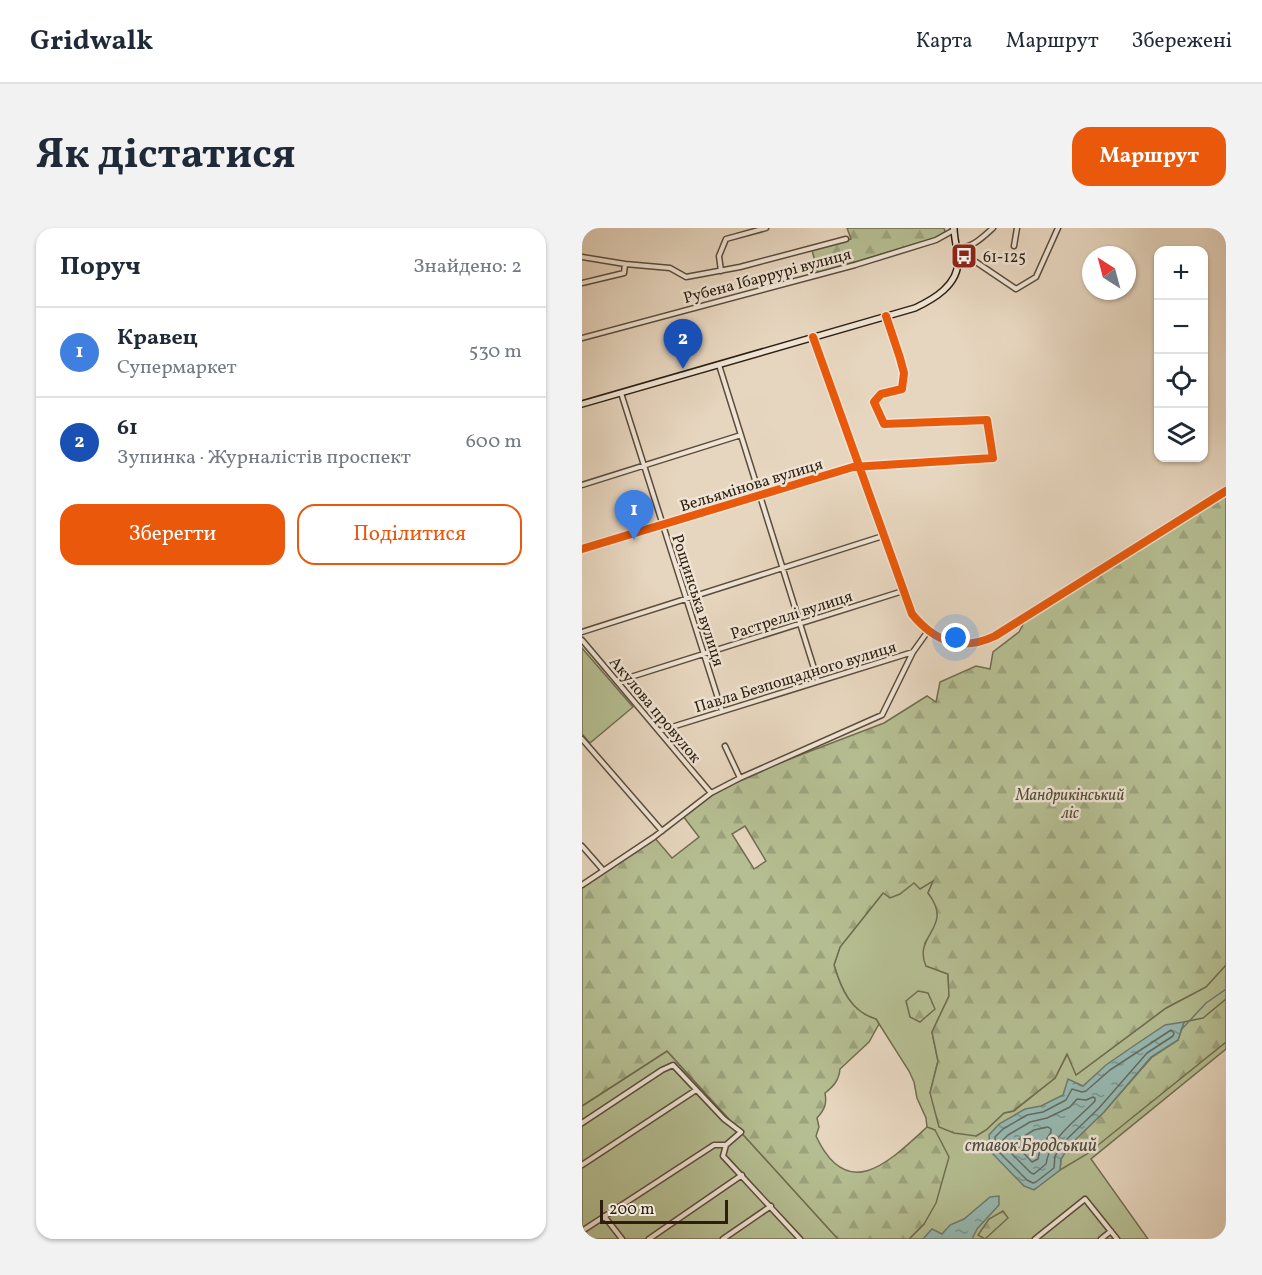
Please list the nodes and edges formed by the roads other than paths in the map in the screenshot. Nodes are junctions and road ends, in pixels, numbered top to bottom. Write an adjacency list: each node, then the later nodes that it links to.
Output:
1 (766, 228): 12 (street)
2 (993, 228): 9 (street)
3 (1017, 228): 7 (street)
4 (1058, 228): 9 (street)
5 (953, 229): 8 (main road); 16 (street, Рубена Ібаррурі вулиця)
6 (846, 239): 12 (street)
7 (1014, 246)
8 (956, 248): 9 (street); 14 (main road)
9 (965, 248)
10 (582, 256): 11 (street)
11 (625, 264): 12 (street); 13 (street)
12 (721, 272)
13 (582, 283)
14 (886, 316): 15 (main road); 22 (street, Вельямінова вулиця)
15 (813, 337): 17 (main road); 22 (street)
16 (582, 338)
17 (719, 364): 18 (main road); 20 (street, Вельямінова вулиця)
18 (621, 393): 19 (main road); 21 (street, Рощинська вулиця)
19 (582, 404)
20 (741, 435): 21 (street); 25 (street, Вельямінова вулиця)
21 (643, 465): 23 (street); 26 (street, Рощинська вулиця)
22 (859, 466): 25 (street, Вельямінова вулиця); 27 (street)
23 (582, 485)
24 (1226, 491): 33 (street)
25 (759, 494): 26 (street, Вельямінова вулиця); 29 (street, Вельямінова вулиця)
26 (662, 526): 28 (street, Вельямінова вулиця); 31 (street, Рощинська вулиця)
27 (883, 536): 29 (street); 30 (street)
28 (582, 549)
29 (784, 567): 31 (street); 32 (street, Вельямінова вулиця)
30 (903, 591): 32 (street, Растреллі вулиця); 33 (street)
31 (686, 598): 34 (street); 37 (street, Рощинська вулиця)
32 (802, 623): 37 (street, Растреллі вулиця); 39 (street, Вельямінова вулиця)
33 (928, 631): 36 (street, Павла Безпощадного вулиця)
34 (582, 632)
35 (582, 640): 38 (street, Акулова провулок)
36 (913, 652): 39 (street, Павла Безпощадного вулиця); 44 (street)
37 (705, 655): 38 (street, Растреллі вулиця); 40 (street, Рощинська вулиця)
38 (618, 681): 41 (street, Акулова провулок)
39 (818, 681): 40 (street, Павла Безпощадного вулиця)
40 (722, 711): 41 (street, Павла Безпощадного вулиця)
41 (659, 731): 45 (street, Акулова провулок)
42 (582, 739): 46 (street)
43 (725, 746): 44 (street)
44 (740, 778): 45 (street)
45 (711, 794): 46 (street)
46 (662, 831): 48 (street)
47 (582, 846): 48 (street)
48 (603, 870): 49 (street)
49 (582, 885)
50 (696, 1090): 51 (street); 52 (street); 53 (street)
51 (582, 1122)
52 (726, 1145): 54 (street); 56 (street)
53 (582, 1165)
54 (742, 1175): 55 (street); 60 (street)
55 (771, 1206): 61 (street); 62 (street)
56 (604, 1216): 57 (street); 59 (street)
57 (582, 1231)
58 (1111, 1232): 63 (street); 64 (street); 65 (street)
59 (622, 1239)
60 (649, 1239)
61 (723, 1239)
62 (800, 1239)
63 (1035, 1239)
64 (1101, 1239)
65 (1117, 1239)

